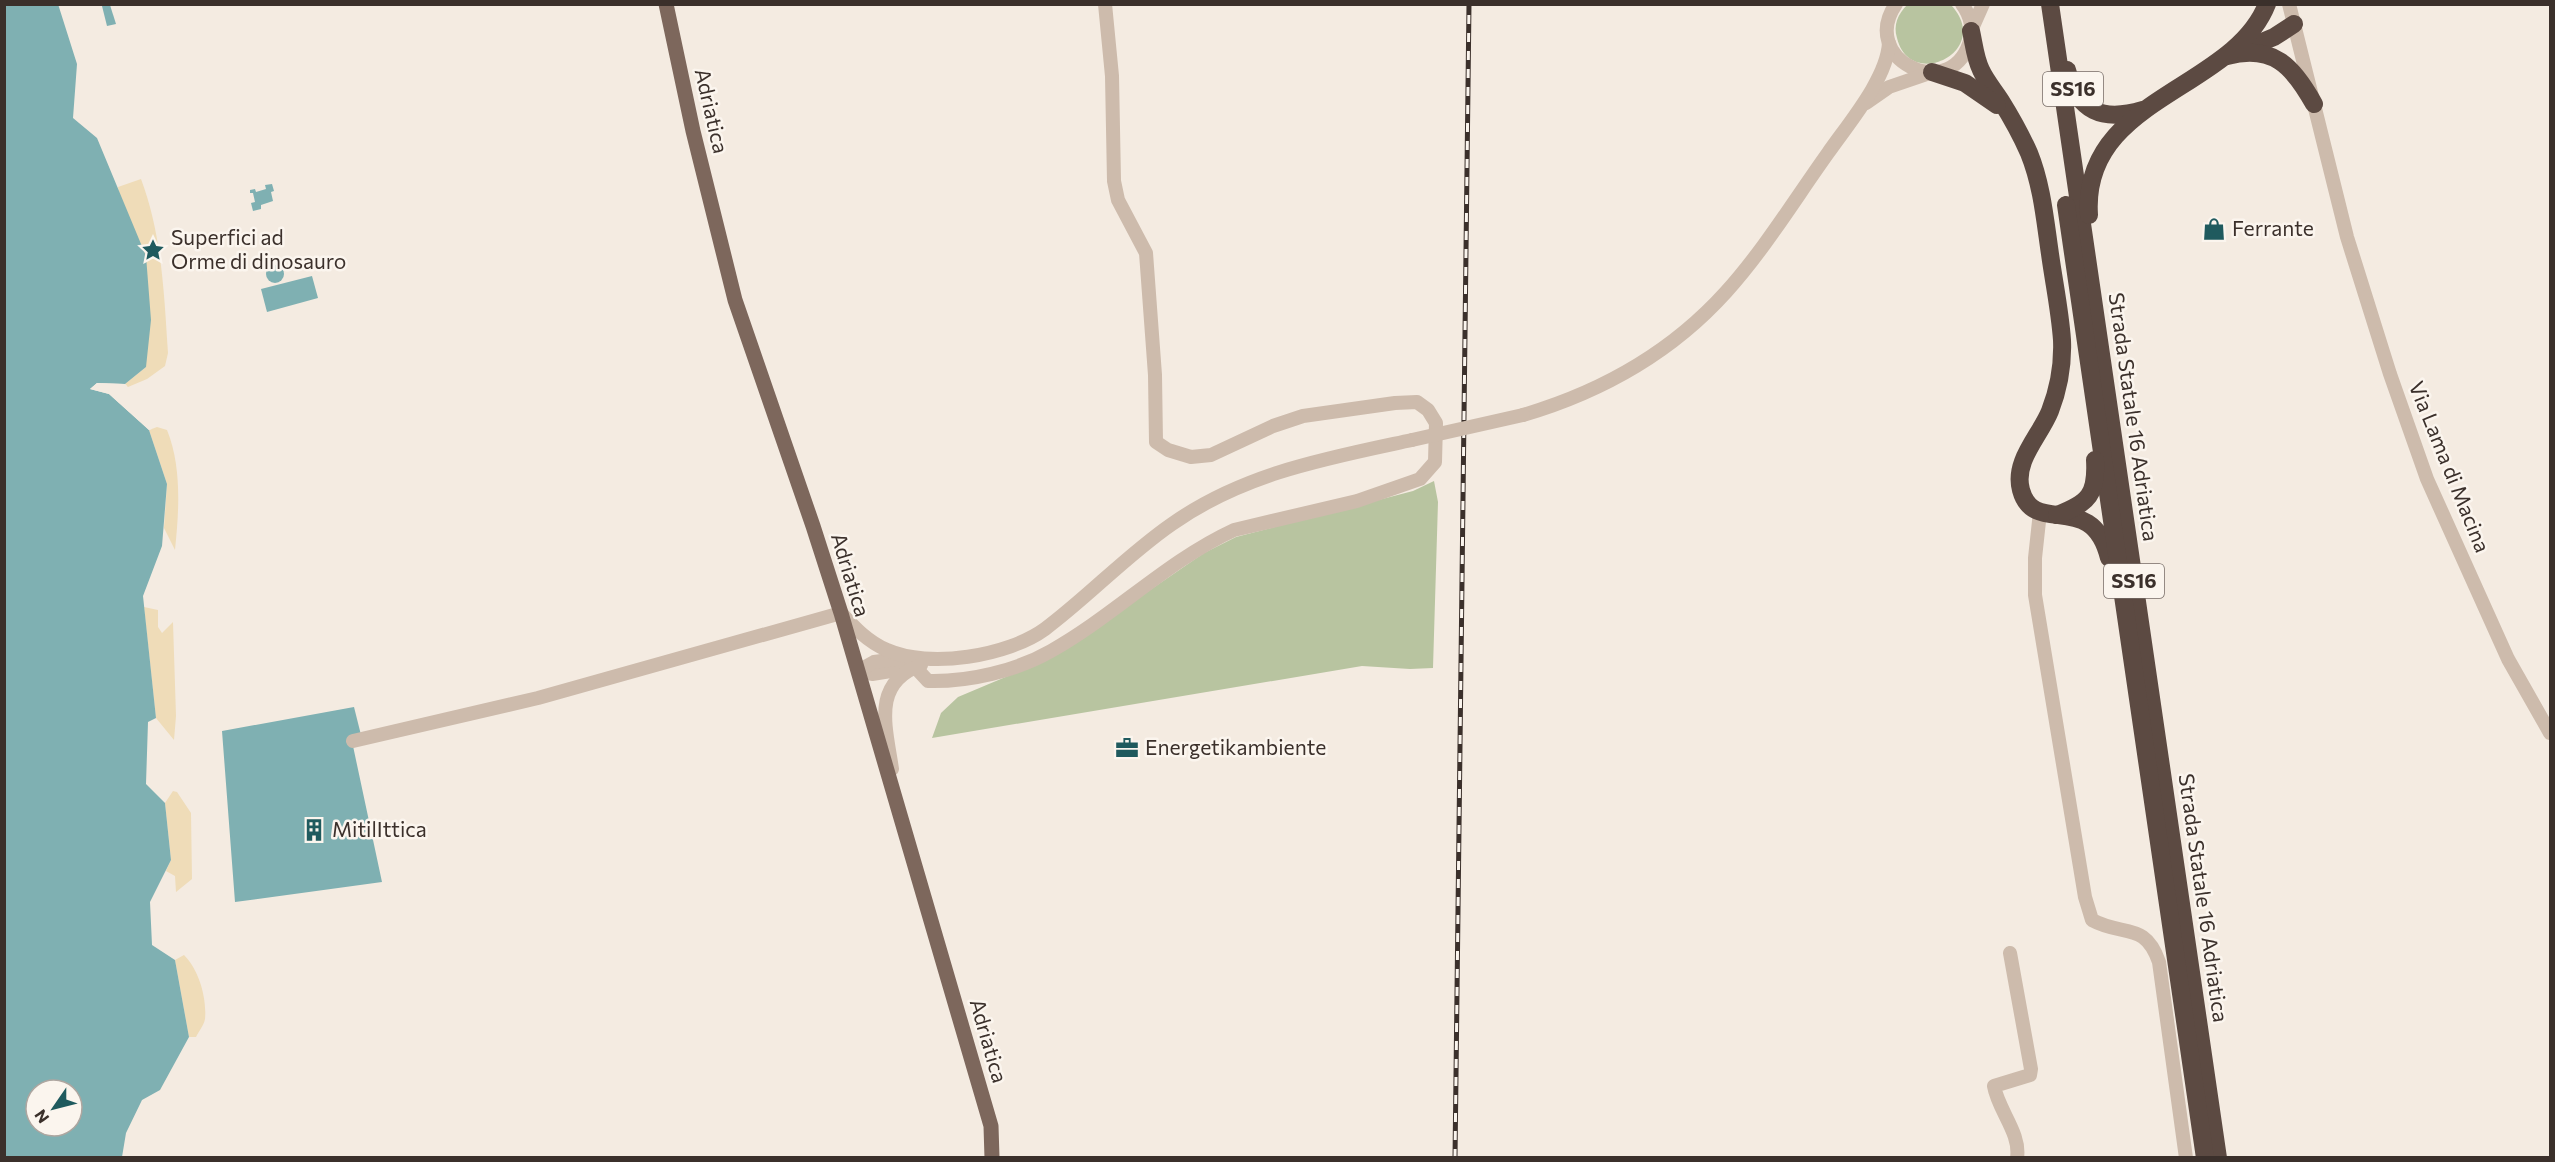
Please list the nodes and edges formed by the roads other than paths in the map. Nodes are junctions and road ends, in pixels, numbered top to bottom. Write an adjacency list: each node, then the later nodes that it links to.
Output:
1 (666, 4): 22 (main road, Adriatica)
2 (1106, 4): 27 (street)
3 (1896, 4): 12 (street)
4 (1962, 4): 10 (street)
5 (1983, 4): 10 (street)
6 (2267, 4): 11 (highway, SS16)
7 (2289, 4): 9 (street, Via Lama di Macina)
8 (2045, 5): 16 (highway, SS16); 19 (highway, Strada Statale 16 Adriatica / SS16); 20 (highway, Strada Statale 16 Adriatica / SS16)
9 (2294, 24): 11 (highway); 13 (highway, SS16); 15 (street, Via Lama di Macina)
10 (1971, 31): 14 (street); 18 (highway)
11 (2251, 32): 13 (highway, SS16)
12 (1889, 43): 14 (street); 17 (street)
13 (2233, 54): 15 (highway); 16 (highway, SS16)
14 (1932, 72): 17 (street); 18 (highway)
15 (2314, 104): 28 (street, Via Lama di Macina)
16 (2147, 108): 19 (highway, SS16)
17 (1856, 113): 24 (street, bridge)
18 (2009, 116): 21 (highway)
19 (2094, 306): 36 (highway, Strada Statale 16 Adriatica / SS16)
20 (2086, 341): 21 (highway, SS16); 23 (highway, Strada Statale 16 Adriatica / SS16)
21 (2048, 514): 23 (highway, SS16); 34 (street)
22 (841, 613): 25 (street); 26 (main road, Adriatica); 29 (street)
23 (2130, 647): 35 (highway, Strada Statale 16 Adriatica / SS16)
24 (938, 659): 25 (street); 27 (street)
25 (911, 662): 26 (street); 27 (street); 30 (street)
26 (858, 671): 30 (main road, Adriatica)
27 (952, 682)
28 (2550, 733)
29 (353, 741)
30 (897, 803): 32 (main road, Adriatica)
31 (2010, 953): 33 (street)
32 (992, 1158)
33 (2017, 1158)
34 (2186, 1158)
35 (2205, 1158)
36 (2218, 1158)

